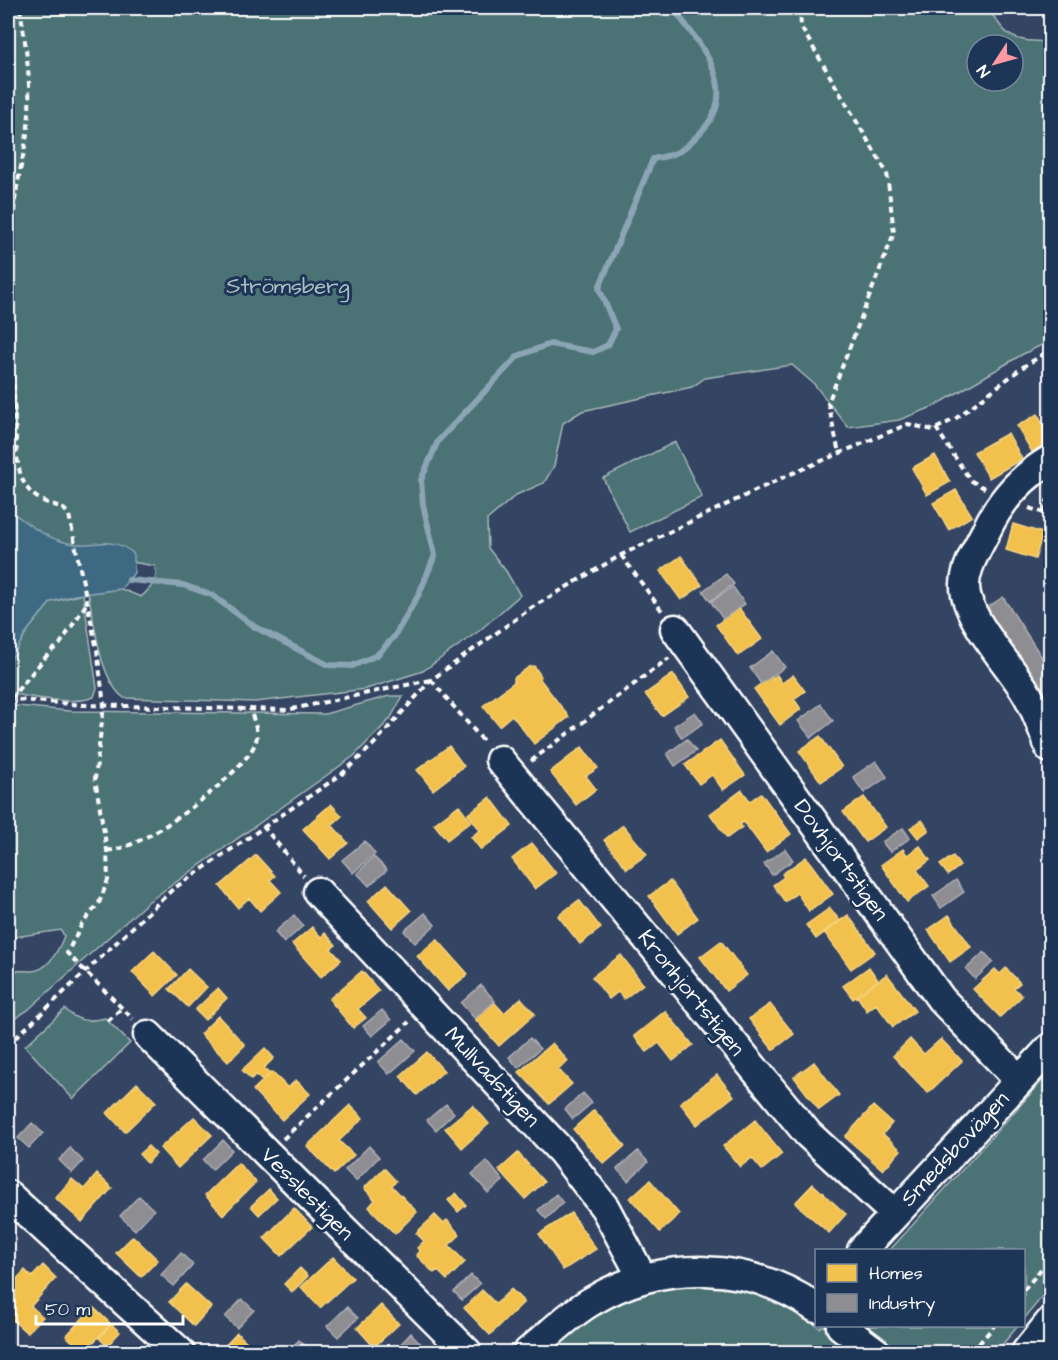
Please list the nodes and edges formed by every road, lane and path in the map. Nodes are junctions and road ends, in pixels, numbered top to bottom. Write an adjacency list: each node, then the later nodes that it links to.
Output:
1 (20, 8): 12 (path)
2 (800, 8): 5 (path)
3 (1050, 350): 4 (path)
4 (936, 429): 5 (path); 8 (path)
5 (839, 453): 11 (path)
6 (1050, 460): 8 (street)
7 (1050, 499): 9 (path)
8 (1005, 500): 9 (path); 18 (street)
9 (1044, 513): 10 (path)
10 (1050, 515)
11 (621, 555): 13 (path); 14 (path)
12 (87, 601): 15 (path); 16 (path)
13 (681, 637): 19 (path); 30 (street, Dovhjortstigen)
14 (431, 680): 17 (path); 19 (path); 20 (path)
15 (8, 699): 16 (path)
16 (104, 705): 17 (path); 21 (path)
17 (250, 710): 21 (path)
18 (1050, 748)
19 (506, 768): 33 (street, Kronhjortstigen)
20 (263, 826): 22 (path); 23 (path)
21 (107, 850): 23 (path)
22 (318, 892): 24 (street, Mullvadstigen)
23 (86, 969): 25 (path); 28 (path)
24 (425, 1007): 31 (path); 36 (street, Mullvadstigen)
25 (122, 1008): 26 (path); 27 (path)
26 (108, 1021)
27 (148, 1035): 31 (street, Vesslestigen)
28 (8, 1045)
29 (1050, 1048): 30 (street, Smedsbovägen)
30 (1019, 1080): 33 (street, Smedsbovägen)
31 (268, 1154): 43 (street, Vesslestigen)
32 (8, 1195): 42 (street)
33 (895, 1214): 34 (street, Smedsbovägen)
34 (864, 1249)
35 (1050, 1258): 37 (path)
36 (643, 1279): 38 (street); 44 (street)
37 (1025, 1288)
38 (815, 1304)
39 (1050, 1322): 47 (street)
40 (842, 1327): 45 (street)
41 (993, 1327): 46 (path)
42 (180, 1353)
43 (467, 1353)
44 (528, 1353)
45 (876, 1353)
46 (972, 1353)
47 (1026, 1353)

